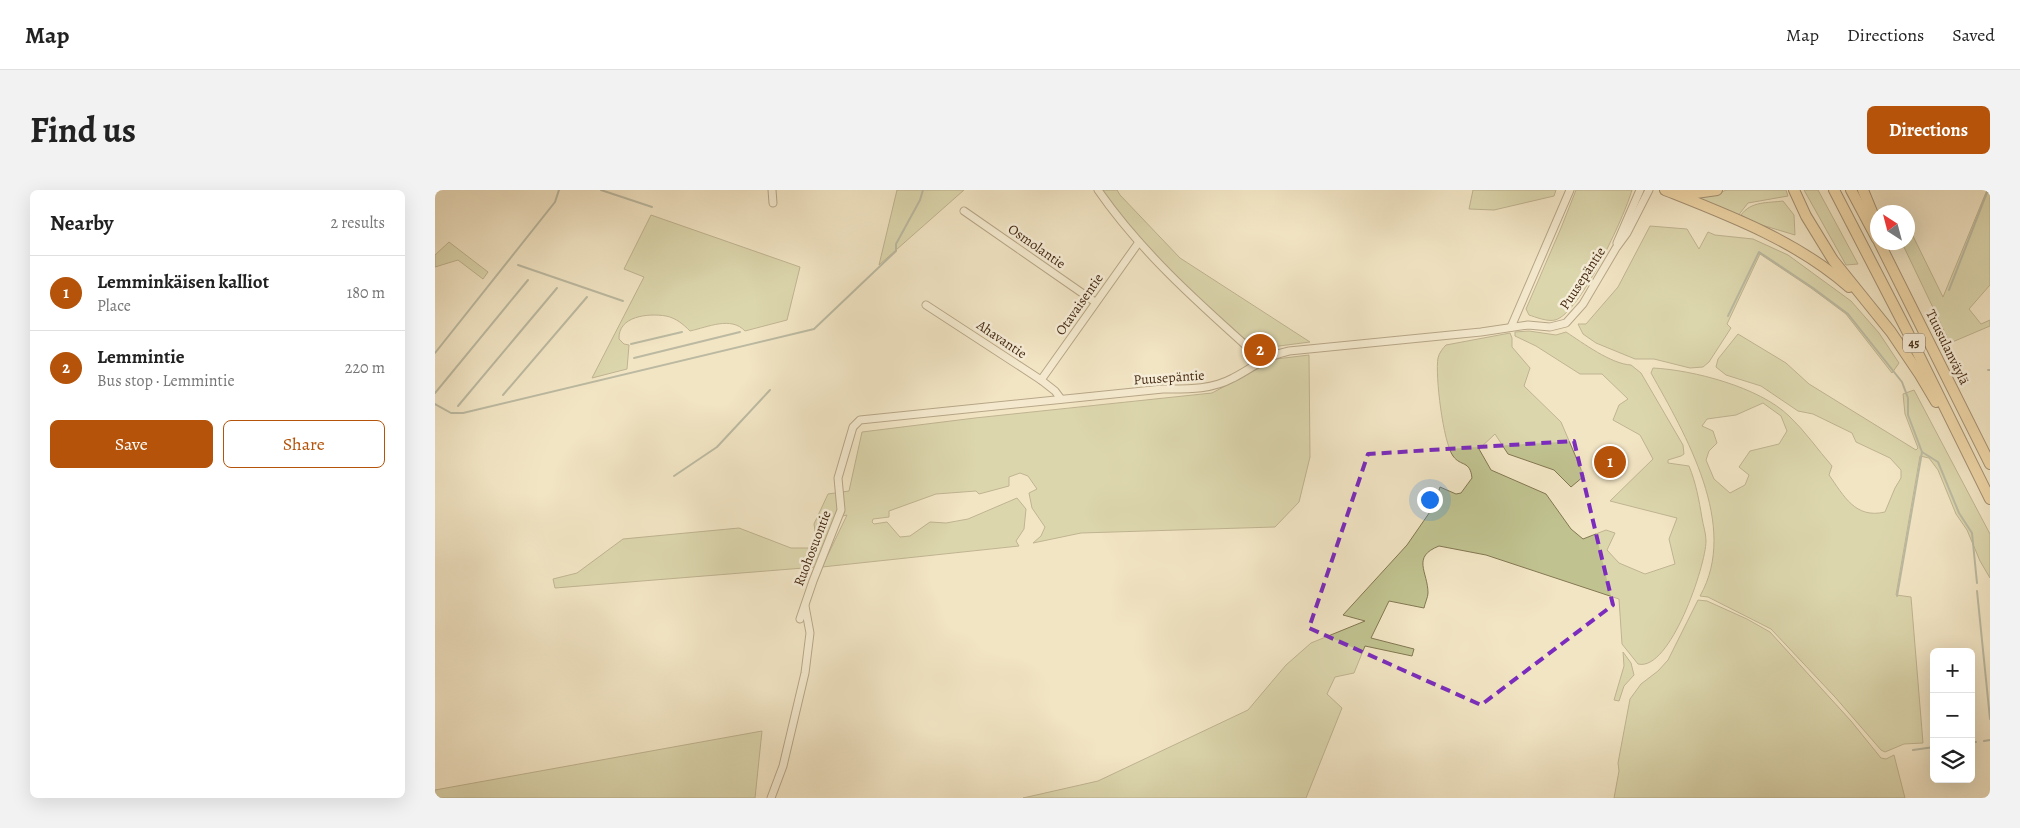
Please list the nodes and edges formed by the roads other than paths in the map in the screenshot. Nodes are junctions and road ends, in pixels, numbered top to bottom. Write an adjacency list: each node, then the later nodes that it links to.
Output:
1 (772, 190): 13 (street)
2 (1098, 190): 17 (street)
3 (1570, 190): 25 (street)
4 (1640, 190): 18 (street, Puusepäntie)
5 (1649, 190): 18 (street, Puusepäntie)
6 (1665, 190): 22 (highway)
7 (1683, 190): 8 (highway)
8 (1717, 190)
9 (1794, 190): 22 (highway)
10 (1834, 190): 30 (highway, Tuusulanväylä / 45)
11 (1851, 190): 16 (highway, Tuusulanväylä / 45)
12 (1863, 190): 14 (highway)
13 (773, 203)
14 (1870, 207)
15 (964, 212): 21 (street, Osmolantie)
16 (1870, 226)
17 (1139, 242): 21 (street, Otavaisentie); 26 (street)
18 (1616, 248): 25 (street, Puusepäntie)
19 (1883, 250): 24 (highway, Tuusulanväylä / 45)
20 (1889, 250): 24 (highway)
21 (1095, 302): 27 (street, Otavaisentie)
22 (1867, 304): 30 (highway)
23 (926, 305): 27 (street, Ahavantie)
24 (1916, 315): 31 (highway, Tuusulanväylä / 45)
25 (1511, 328): 26 (street, Puusepäntie)
26 (1262, 360): 28 (street, Puusepäntie)
27 (1041, 380): 28 (street, Ahavantie)
28 (1061, 399): 29 (street, Puusepäntie)
29 (853, 427): 33 (street, Ruohosuontie)
30 (1959, 436): 32 (highway, Tuusulanväylä / 45)
31 (1990, 464)
32 (1990, 499)
33 (805, 606): 34 (street, Ruohosuontie); 35 (street)
34 (800, 620)
35 (771, 798)

